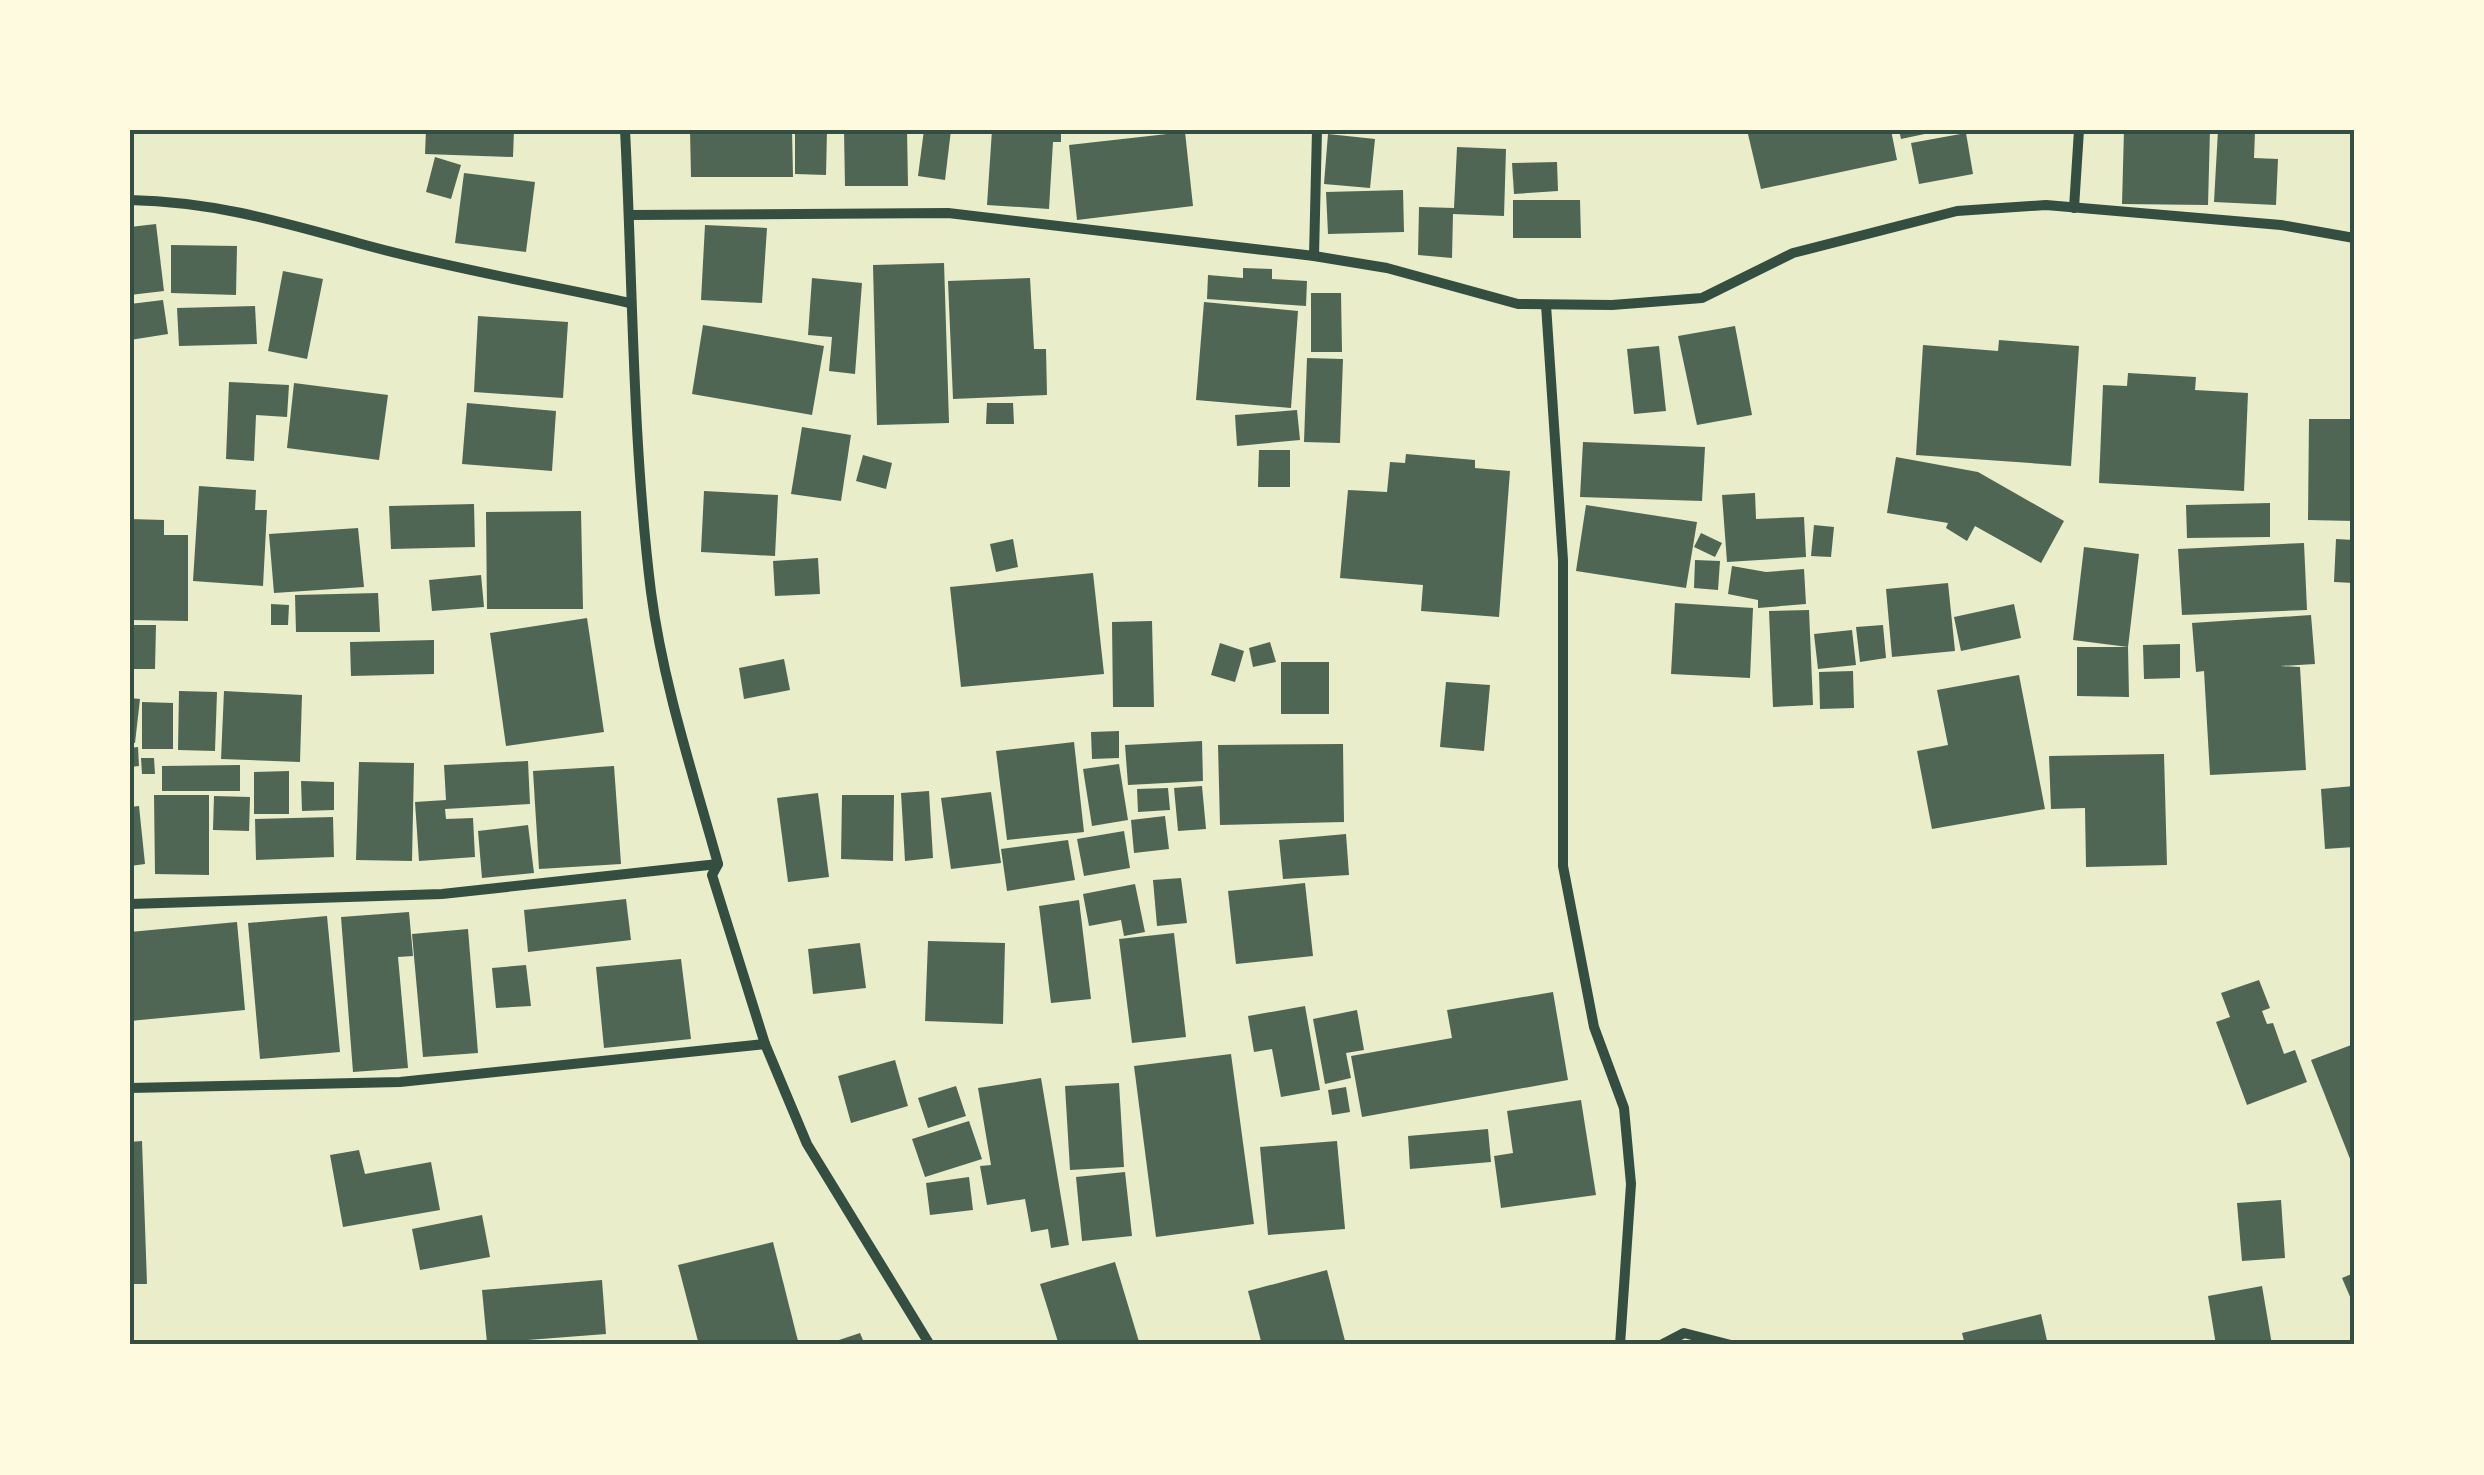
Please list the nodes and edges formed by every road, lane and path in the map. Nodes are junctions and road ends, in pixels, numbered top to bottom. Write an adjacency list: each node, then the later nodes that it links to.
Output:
1 (625, 130): 6 (street)
2 (1318, 130): 8 (street)
3 (2080, 130): 5 (street)
4 (130, 200): 9 (street)
5 (2074, 208): 7 (street); 10 (street)
6 (630, 216): 8 (street); 9 (street)
7 (2354, 238)
8 (1314, 256): 10 (street)
9 (630, 302): 11 (street)
10 (1546, 304): 16 (street)
11 (718, 864): 12 (street); 13 (street)
12 (130, 904)
13 (765, 1044): 14 (street); 15 (street)
14 (130, 1088)
15 (930, 1345)
16 (1620, 1345)
17 (1661, 1345): 18 (street)
18 (1731, 1345)

